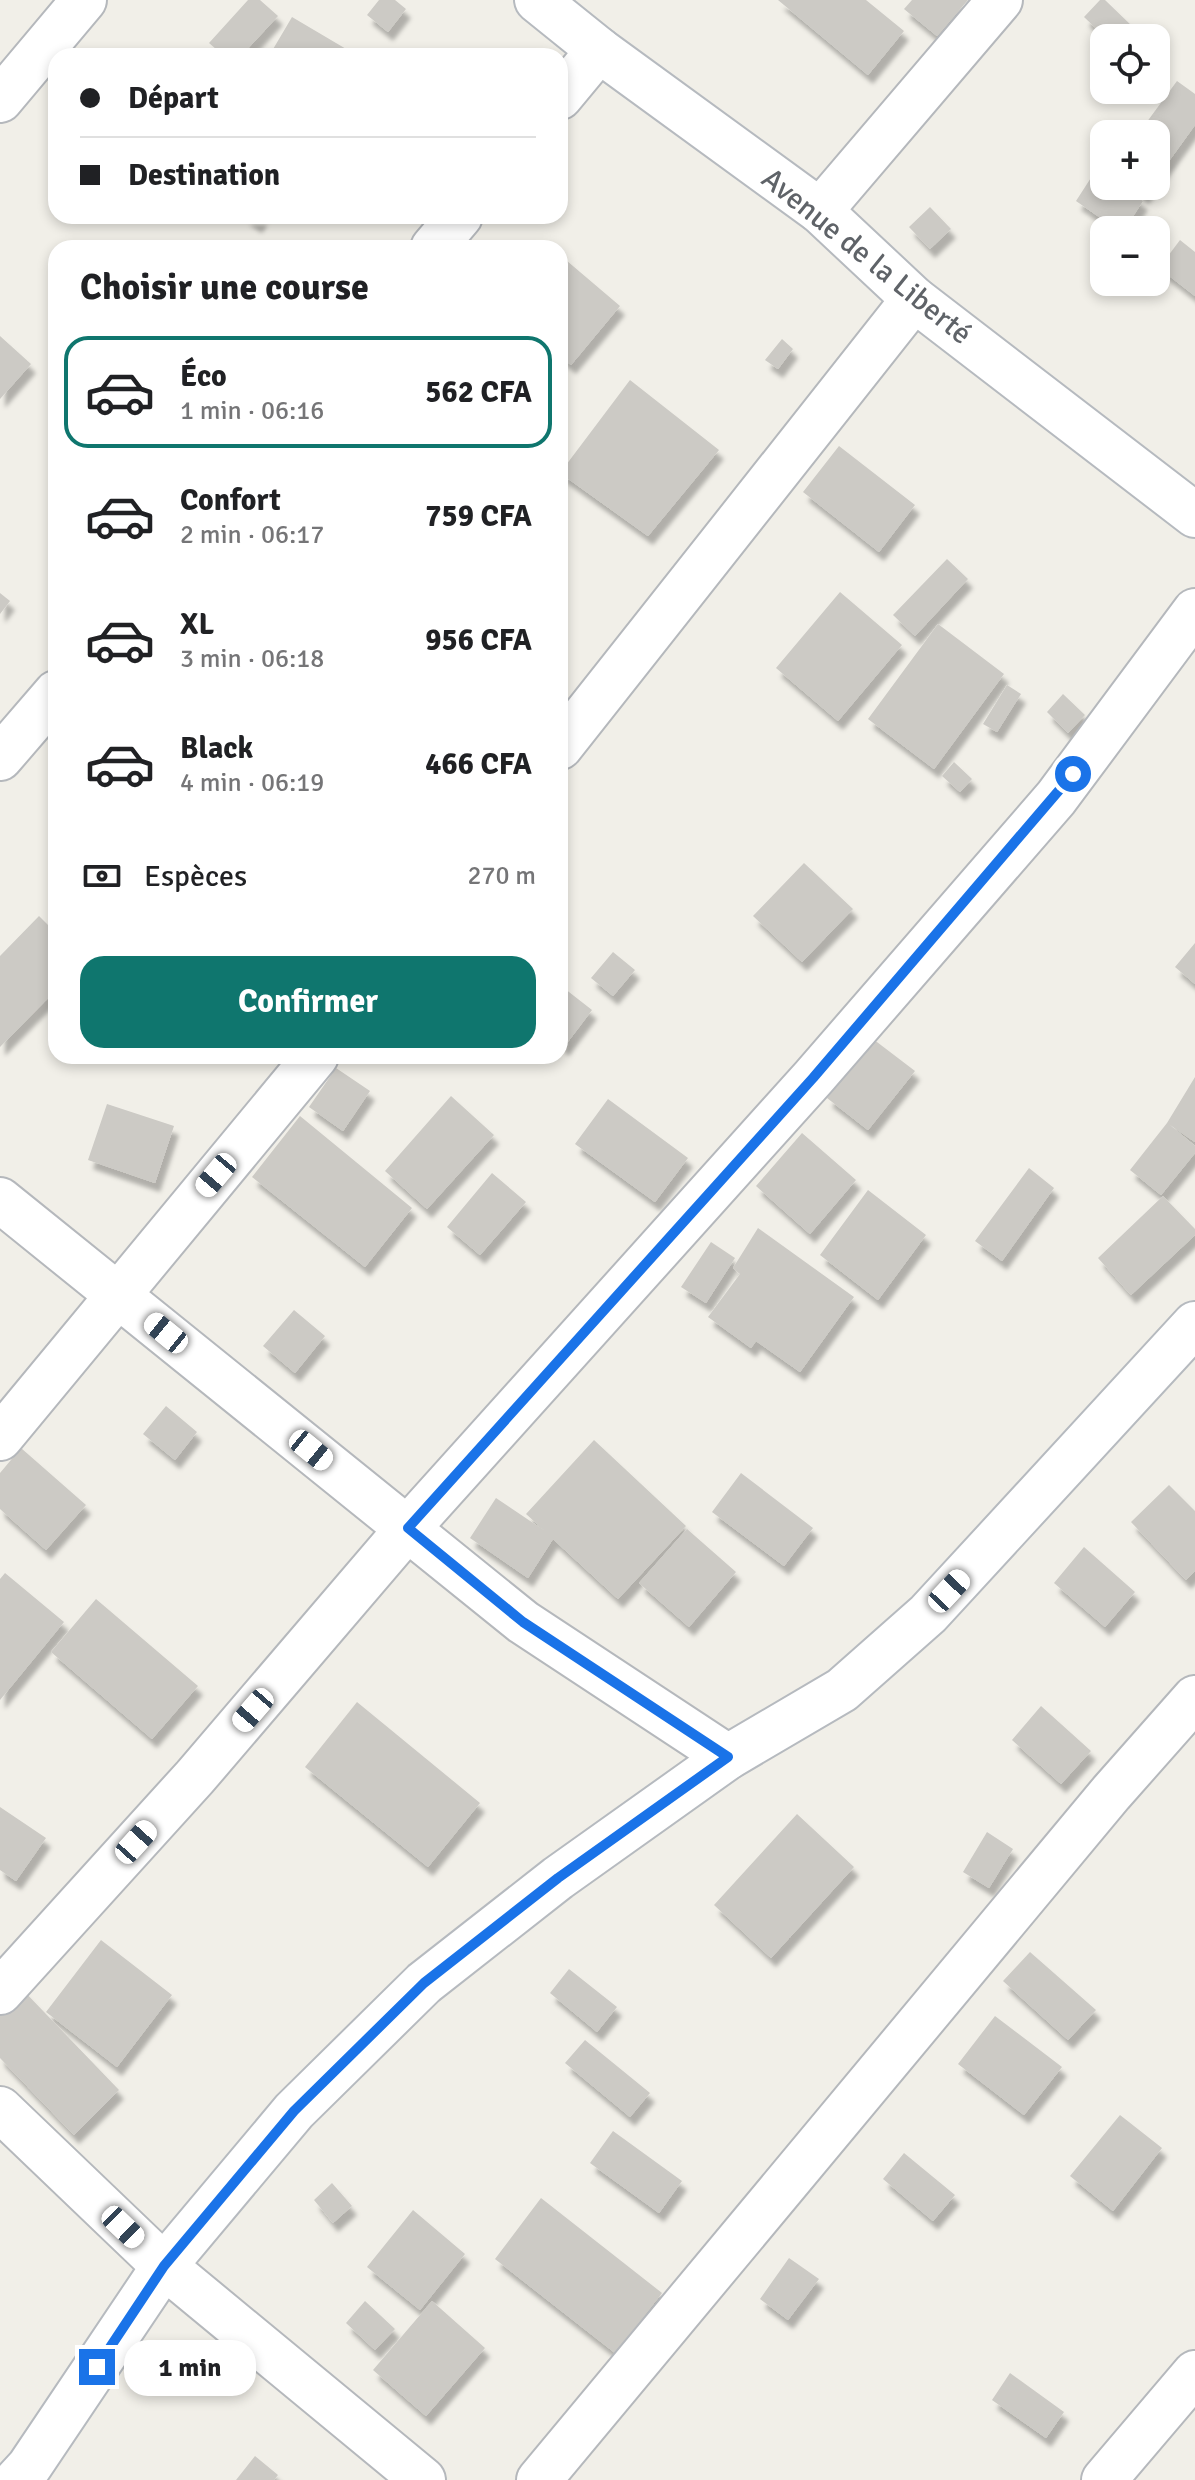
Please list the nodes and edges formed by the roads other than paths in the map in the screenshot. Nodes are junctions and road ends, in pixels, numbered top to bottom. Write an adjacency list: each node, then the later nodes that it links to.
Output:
1 (84, 0): 6 (street)
2 (537, 0): 4 (street, Avenue de la Liberté)
3 (1000, 0): 7 (street)
4 (599, 50): 5 (street); 7 (street, Avenue de la Liberté)
5 (568, 87)
6 (0, 100)
7 (820, 211): 10 (street, Avenue de la Liberté)
8 (453, 224): 9 (street)
9 (440, 240)
10 (914, 299): 11 (street, Avenue de la Liberté); 14 (street)
11 (1195, 515)
12 (1195, 611): 21 (street)
13 (48, 702): 15 (street)
14 (568, 737)
15 (0, 758)
16 (309, 1064): 18 (street)
17 (0, 1200): 18 (street)
18 (117, 1294): 20 (street); 21 (street)
19 (1195, 1324): 23 (street)
20 (0, 1438)
21 (408, 1528): 23 (street); 24 (street)
22 (1195, 1698): 30 (street)
23 (728, 1757): 26 (street)
24 (0, 1992)
25 (0, 2109): 26 (street)
26 (164, 2266): 28 (street); 29 (street)
27 (1195, 2373): 31 (street)
28 (17, 2480)
29 (423, 2480)
30 (539, 2480)
31 (1104, 2480)

